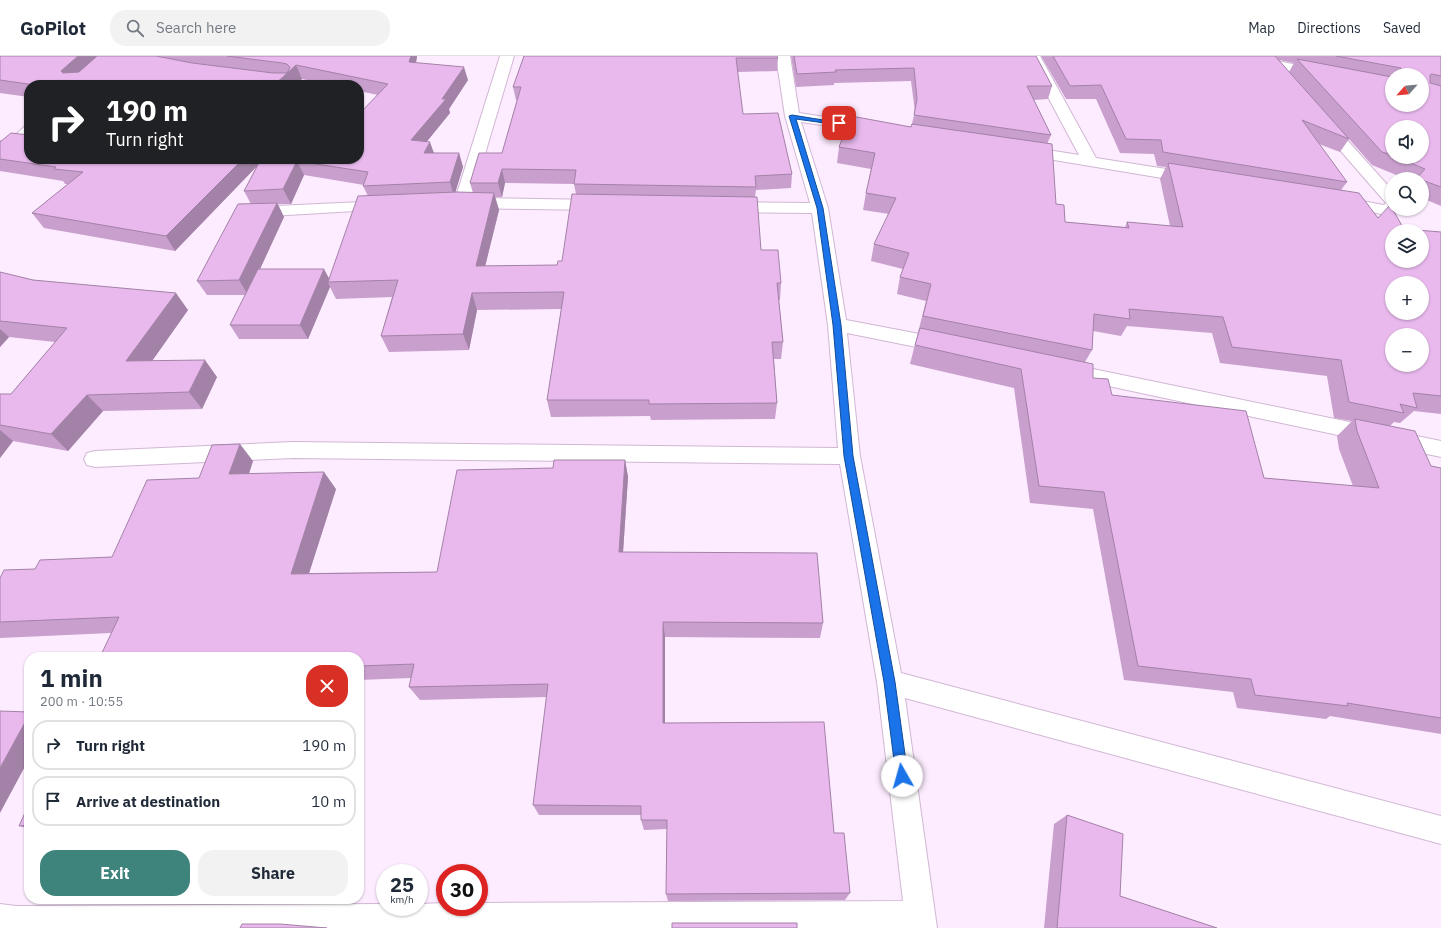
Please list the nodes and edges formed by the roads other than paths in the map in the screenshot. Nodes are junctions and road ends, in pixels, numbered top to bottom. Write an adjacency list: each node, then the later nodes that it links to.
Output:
1 (507, 56): 17 (street)
2 (783, 56): 8 (street)
3 (1032, 56): 13 (street)
4 (1269, 60): 5 (street); 6 (street)
5 (1332, 76)
6 (1288, 82)
7 (1314, 112): 15 (street)
8 (792, 116): 9 (street); 20 (street)
9 (894, 132)
10 (24, 135): 12 (street)
11 (1012, 149): 13 (street)
12 (0, 157)
13 (1090, 161): 14 (street)
14 (1207, 180)
15 (1385, 192)
16 (1324, 200): 21 (street)
17 (613, 205)
18 (398, 206): 22 (street)
19 (708, 207): 20 (street)
20 (820, 208): 23 (street)
21 (1385, 210)
22 (246, 212)
23 (837, 325): 24 (street); 27 (street)
24 (963, 349)
25 (1050, 367): 26 (street)
26 (1441, 448)
27 (849, 456): 28 (street); 29 (street)
28 (95, 459)
29 (890, 682): 30 (street); 32 (street)
30 (1441, 830)
31 (0, 919): 32 (street)
32 (921, 922)

